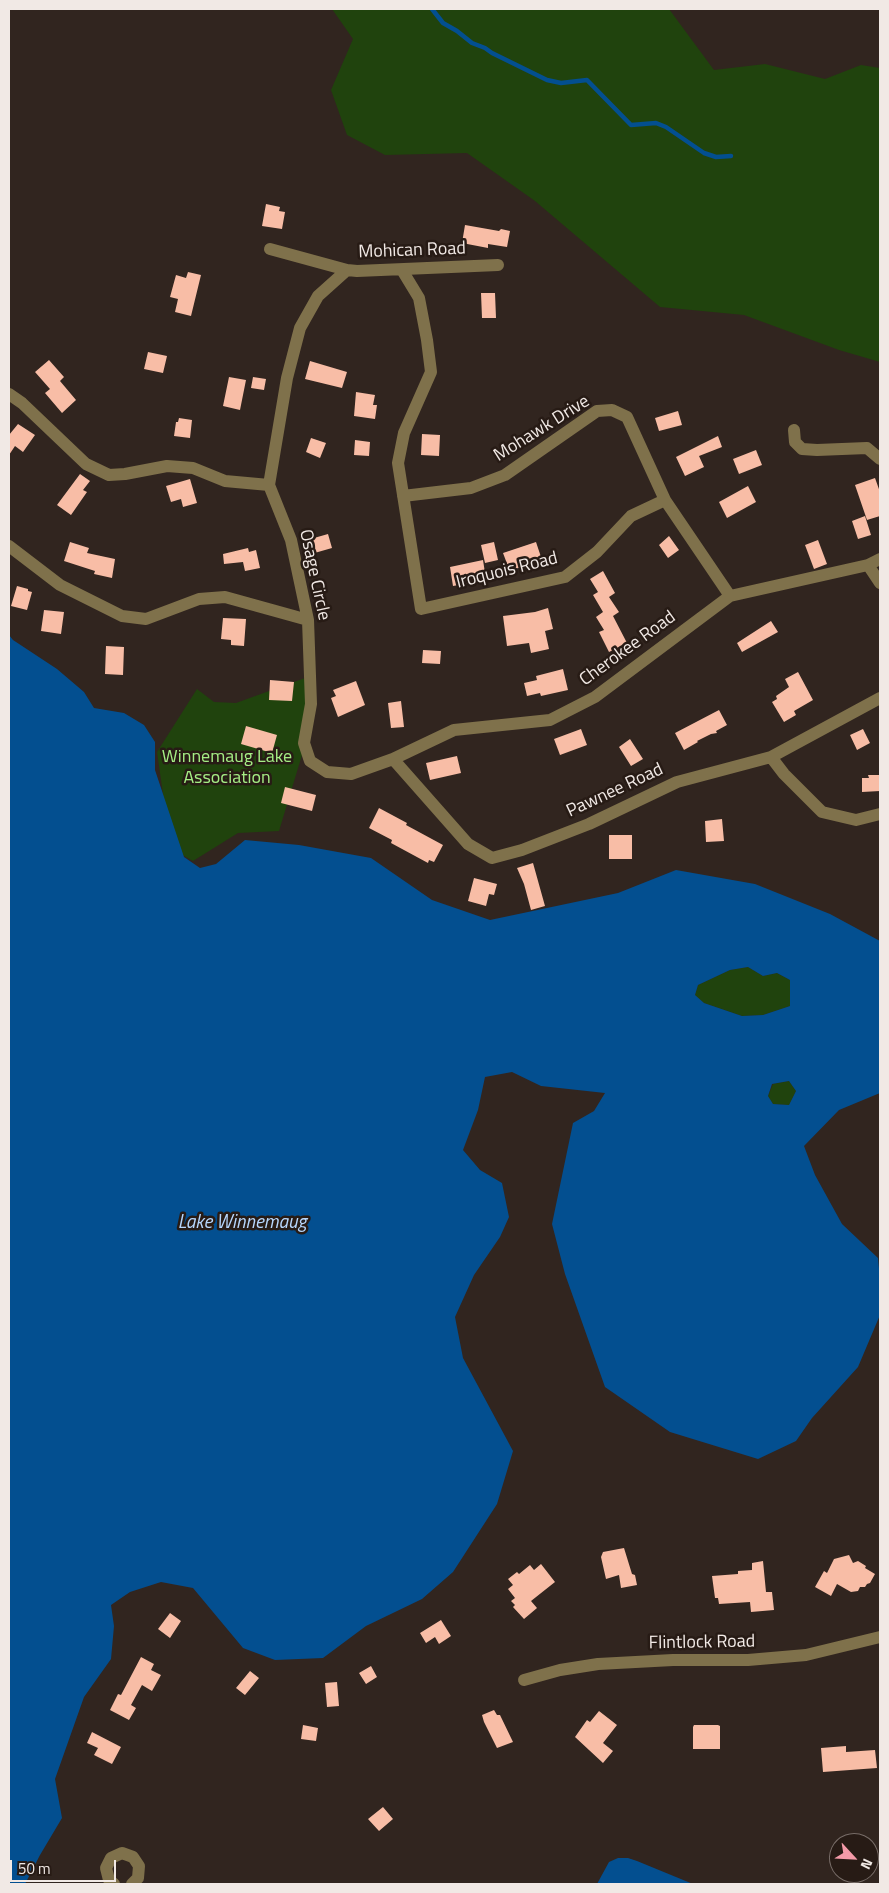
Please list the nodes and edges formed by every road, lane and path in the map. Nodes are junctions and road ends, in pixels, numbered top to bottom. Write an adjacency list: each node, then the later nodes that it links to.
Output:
1 (270, 249): 3 (street, Mohican Road)
2 (498, 265): 4 (street, Mohican Road)
3 (347, 270): 4 (street, Mohican Road); 8 (street)
4 (402, 270): 9 (street)
5 (9, 394): 8 (street)
6 (794, 430): 7 (street)
7 (880, 459)
8 (269, 485): 16 (street, Osage Circle)
9 (403, 496): 10 (street, Mohawk Drive); 10 (street, Iroquois Road)
10 (665, 500): 15 (street)
11 (9, 546): 16 (street)
12 (880, 559): 13 (street, Cherokee Road)
13 (868, 564): 14 (street); 15 (street, Cherokee Road)
14 (880, 583)
15 (730, 596): 19 (street, Cherokee Road)
16 (308, 620): 19 (street, Osage Circle)
17 (880, 698): 18 (street, Pawnee Road)
18 (771, 756): 19 (street, Pawnee Road); 20 (street)
19 (393, 759)
20 (880, 814)
21 (880, 1637): 22 (street, Flintlock Road)
22 (524, 1680)
23 (114, 1884): 24 (street)
24 (132, 1884)

